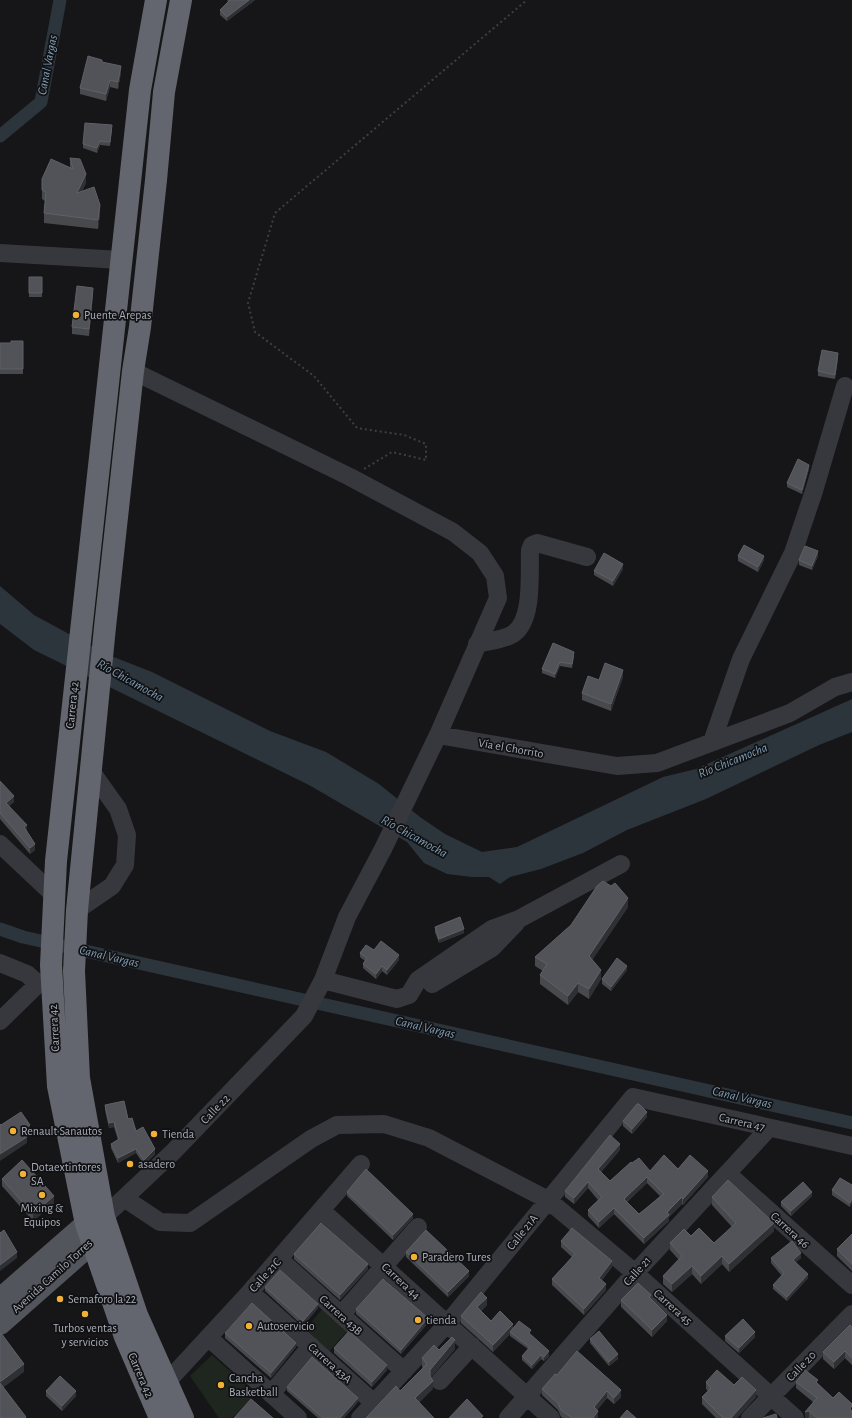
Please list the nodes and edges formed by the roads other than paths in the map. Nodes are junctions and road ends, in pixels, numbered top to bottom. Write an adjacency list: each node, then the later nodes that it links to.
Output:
1 (156, 0): 4 (highway, Carrera 42)
2 (181, 0): 5 (highway, Carrera 42)
3 (0, 253): 4 (street)
4 (121, 260): 15 (highway, Carrera 42)
5 (133, 371): 8 (street); 12 (highway, Carrera 42)
6 (845, 386): 11 (street)
7 (587, 557): 8 (street)
8 (477, 644): 10 (street)
9 (852, 682): 11 (street, Vía el Chorrito)
10 (438, 735): 11 (street, Vía el Chorrito); 19 (street)
11 (712, 742)
12 (91, 771): 16 (highway, Carrera 42); 16 (street)
13 (0, 844): 15 (street)
14 (621, 864): 19 (street)
15 (54, 895): 18 (highway, Carrera 42)
16 (77, 910): 29 (highway, Carrera 42)
17 (0, 963): 18 (street)
18 (46, 976): 20 (street); 29 (highway, Carrera 42)
19 (320, 987): 26 (street, Calle 22)
20 (0, 1021)
21 (633, 1097): 22 (street, Carrera 47); 27 (street, Calle 21A)
22 (769, 1128): 23 (street, Carrera 47); 25 (street, Calle 21)
23 (852, 1146)
24 (361, 1164): 28 (street, Calle 21C)
25 (728, 1174): 33 (street, Calle 21); 34 (street, Carrera 46)
26 (124, 1198): 27 (street, Carrera 45); 29 (street, Calle 22)
27 (548, 1200): 33 (street, Carrera 45); 40 (street, Calle 21A)
28 (322, 1210): 31 (street, Calle 21C); 32 (street, Carrera 44)
29 (94, 1227): 36 (main road, Avenida Camilo Torres); 39 (main road, Avenida Camilo Torres); 46 (highway, Carrera 42); 51 (highway, Carrera 42)
30 (418, 1227): 32 (street)
31 (279, 1259): 35 (street, Calle 21C); 38 (street, Carrera 43B)
32 (384, 1265): 38 (street); 40 (street, Carrera 44)
33 (635, 1273): 48 (street, Calle 21); 49 (street, Carrera 45)
34 (852, 1285)
35 (250, 1292): 41 (street, Calle 21C); 42 (street, Carrera 43A)
36 (0, 1298)
37 (852, 1314): 49 (street, Calle 20)
38 (341, 1315): 44 (street, Carrera 43B)
39 (0, 1324)
40 (447, 1324): 43 (street, Carrera 44); 44 (street, Calle 21A)
41 (209, 1338): 46 (street, Calle 21C); 47 (street)
42 (311, 1346): 47 (street); 50 (street, Carrera 43A)
43 (472, 1346): 45 (street); 48 (street, Carrera 44)
44 (404, 1371): 50 (street, Calle 21A)
45 (440, 1381)
46 (166, 1383): 52 (highway, Carrera 42)
47 (271, 1394): 53 (street)
48 (528, 1396): 55 (street, Calle 21); 56 (street, Carrera 44)
49 (771, 1396): 57 (street, Calle 20); 58 (street, Carrera 45)
50 (374, 1403): 54 (street, Calle 21A)
51 (160, 1418)
52 (183, 1418)
53 (298, 1418)
54 (360, 1418)
55 (508, 1418)
56 (551, 1418)
57 (750, 1418)
58 (795, 1418)

